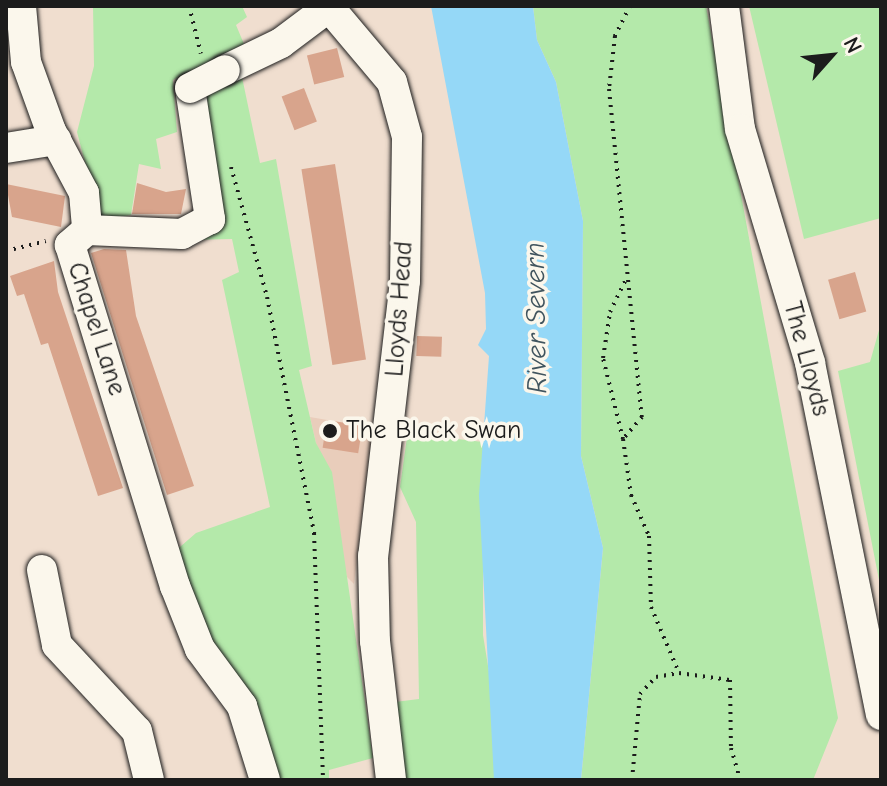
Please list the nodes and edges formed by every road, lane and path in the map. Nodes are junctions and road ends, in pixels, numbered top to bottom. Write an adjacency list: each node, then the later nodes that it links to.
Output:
1 (21, 6): 7 (street)
2 (189, 6): 6 (path)
3 (630, 6): 12 (path)
4 (724, 6): 16 (street, The Lloyds)
5 (328, 7): 6 (street); 20 (street, Lloyds Head)
6 (206, 74): 10 (street, Chapel Lane)
7 (56, 140): 8 (street); 10 (street)
8 (6, 148)
9 (227, 151): 19 (path)
10 (78, 238): 11 (path); 18 (street, Chapel Lane)
11 (6, 251)
12 (628, 275): 13 (path); 13 (path)
13 (623, 439): 15 (path)
14 (42, 570): 17 (street)
15 (679, 673): 21 (path); 22 (path)
16 (881, 715)
17 (149, 780)
18 (265, 780)
19 (323, 780)
20 (391, 780)
21 (632, 780)
22 (740, 780)

